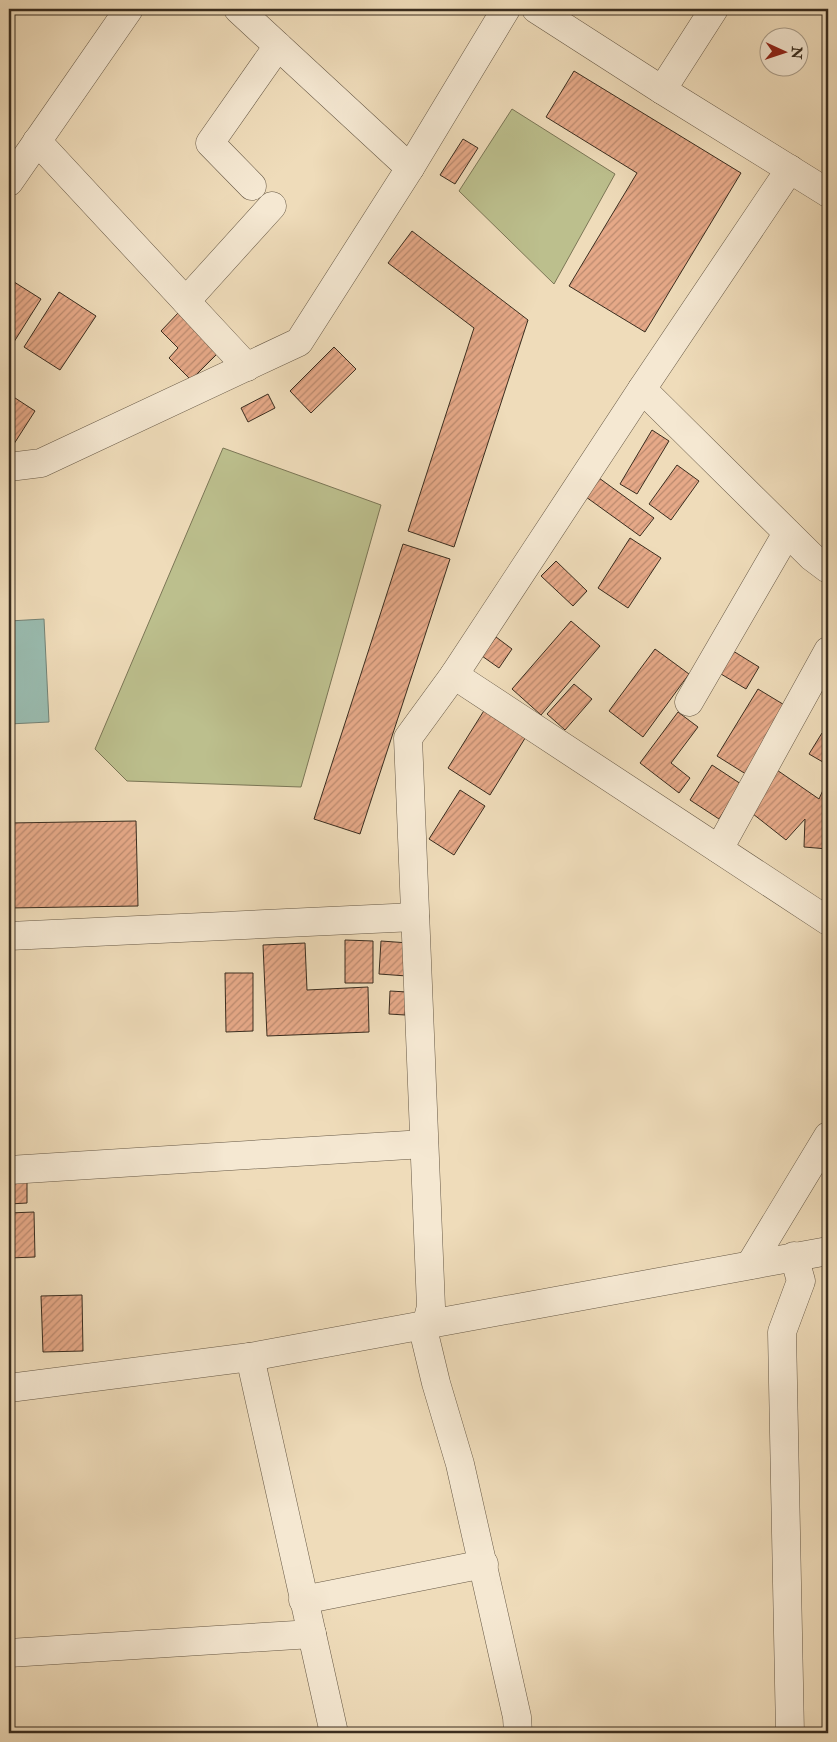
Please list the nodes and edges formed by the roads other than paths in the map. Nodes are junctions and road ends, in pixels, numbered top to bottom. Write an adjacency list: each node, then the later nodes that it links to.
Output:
1 (129, 9): 8 (street)
2 (238, 9): 6 (street)
3 (506, 9): 9 (street)
4 (536, 9): 7 (street)
5 (714, 9): 7 (street)
6 (278, 46): 9 (street); 12 (street)
7 (662, 90): 10 (street)
8 (37, 141): 11 (street); 15 (street)
9 (410, 168): 16 (street)
10 (790, 169): 13 (street); 17 (street)
11 (9, 182)
12 (252, 186)
13 (828, 193)
14 (272, 206): 15 (street)
15 (186, 301): 16 (street)
16 (247, 366): 18 (street)
17 (642, 389): 19 (street); 22 (street)
18 (9, 467)
19 (787, 532): 20 (street); 23 (street)
20 (828, 569)
21 (828, 652): 24 (street)
22 (454, 676): 24 (street); 25 (street)
23 (689, 702)
24 (719, 849): 26 (street)
25 (415, 917): 27 (street); 29 (street)
26 (828, 920)
27 (9, 936)
28 (828, 1136): 33 (street)
29 (424, 1144): 30 (street); 34 (street)
30 (9, 1170)
31 (828, 1250): 32 (street)
32 (794, 1256): 33 (street); 43 (street)
33 (750, 1265): 34 (street)
34 (426, 1323): 35 (street); 37 (street)
35 (250, 1357): 36 (street); 38 (street)
36 (9, 1388)
37 (484, 1564): 38 (street); 42 (street)
38 (303, 1600): 39 (street)
39 (312, 1634): 40 (street); 41 (street)
40 (9, 1653)
41 (334, 1733)
42 (518, 1733)
43 (790, 1733)

